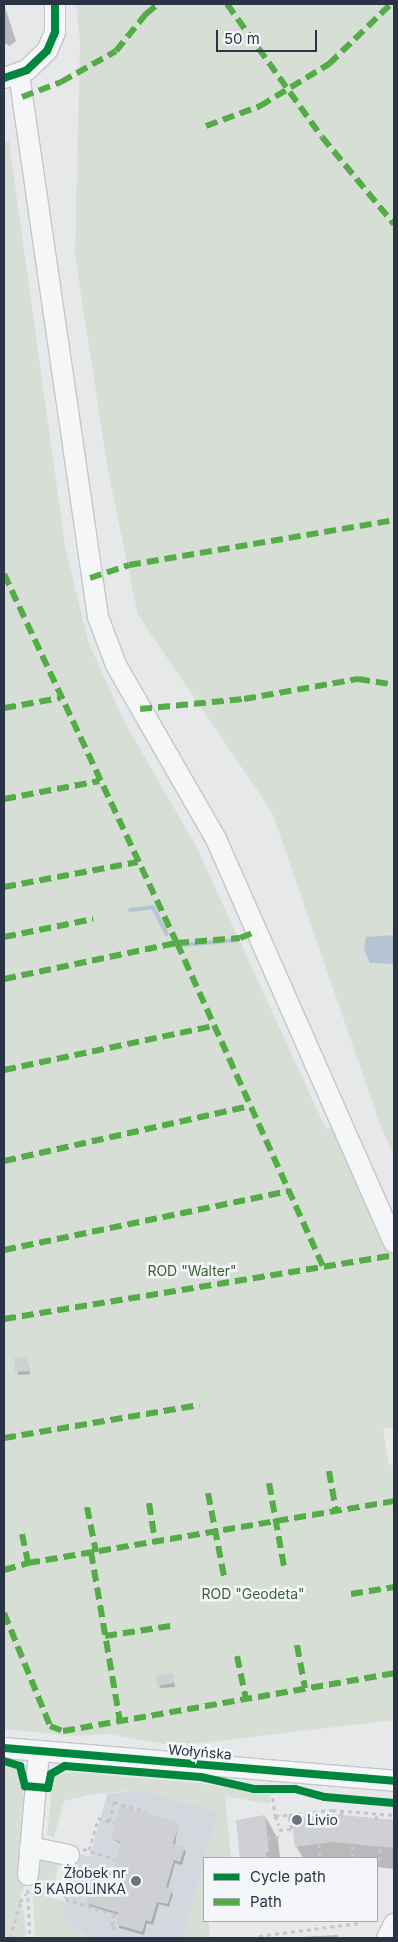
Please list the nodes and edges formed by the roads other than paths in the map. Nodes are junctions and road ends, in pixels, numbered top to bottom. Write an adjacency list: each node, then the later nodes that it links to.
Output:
1 (55, 4): 2 (street)
2 (11, 76): 3 (street)
3 (394, 1242)
4 (4, 1748): 5 (street, Wołyńska)
5 (39, 1752): 6 (street, Wołyńska); 7 (street)
6 (394, 1781)
7 (30, 1847): 8 (street); 9 (street)
8 (74, 1856)
9 (28, 1875)
10 (394, 1924): 11 (street)
11 (388, 1938)

